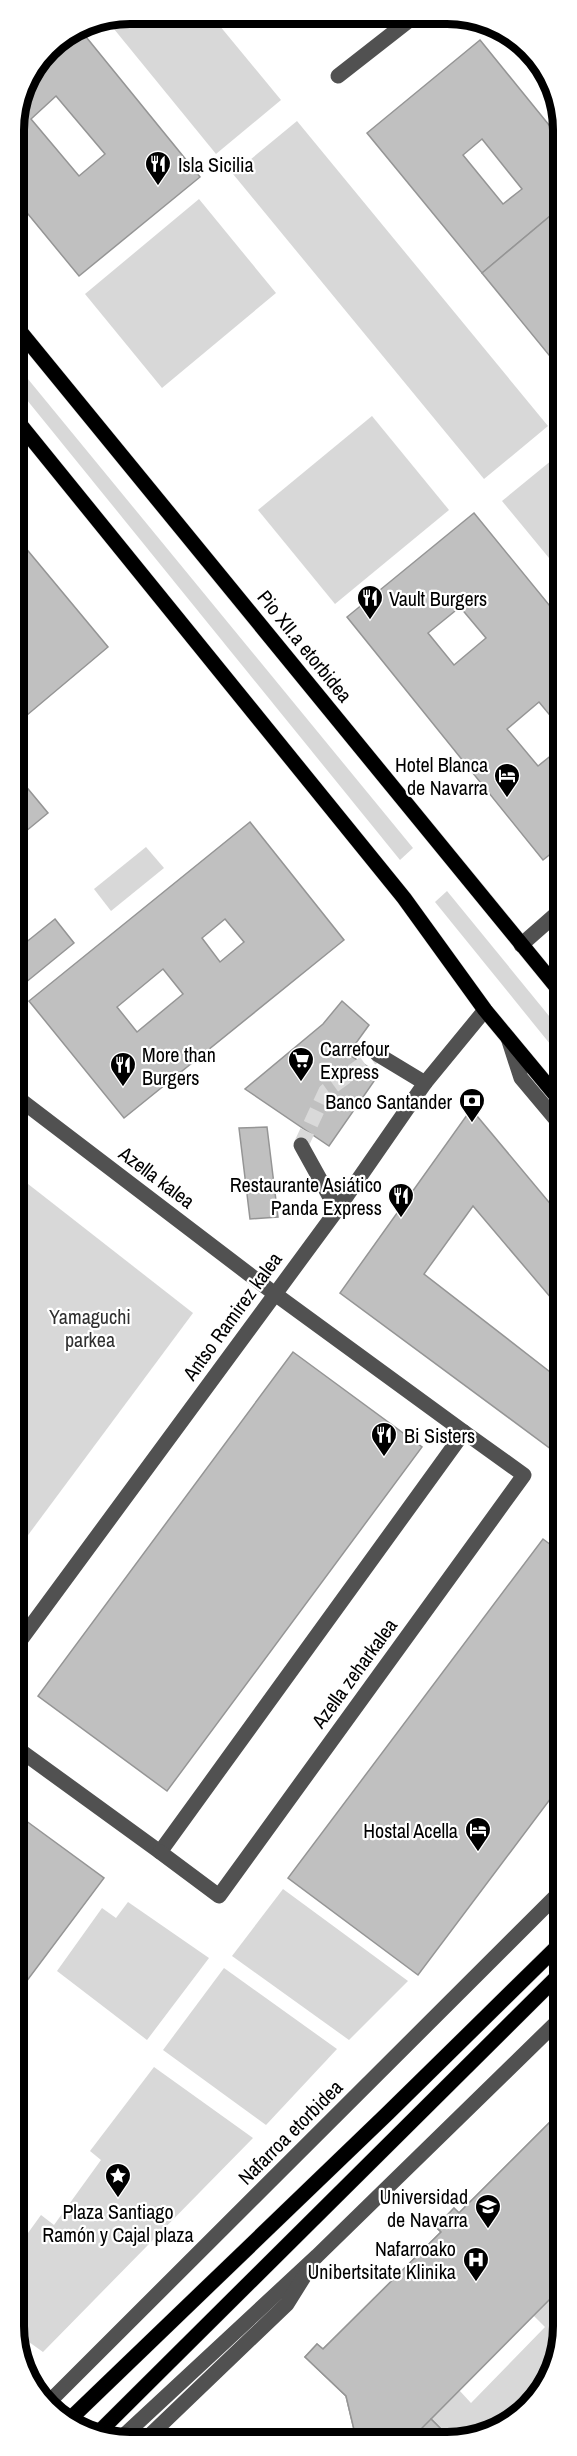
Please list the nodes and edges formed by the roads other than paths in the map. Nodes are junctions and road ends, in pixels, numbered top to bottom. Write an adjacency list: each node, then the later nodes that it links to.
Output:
1 (404, 24): 2 (street)
2 (338, 76)
3 (24, 336): 6 (main road, Pio XII.a etorbidea)
4 (24, 429): 8 (main road)
5 (553, 917): 6 (street)
6 (521, 945): 7 (main road, Pio XII.a etorbidea)
7 (553, 983)
8 (484, 1010): 9 (main road); 11 (street, Antso Ramirez kalea)
9 (508, 1038): 12 (main road); 14 (street)
10 (377, 1054): 11 (street)
11 (425, 1083): 16 (street, Antso Ramirez kalea)
12 (553, 1092)
13 (24, 1103): 17 (street, Azella kalea)
14 (553, 1116)
15 (301, 1144): 16 (street)
16 (337, 1210): 17 (street, Antso Ramirez kalea)
17 (275, 1294): 18 (street, Azella zeharkalea); 19 (street, Antso Ramirez kalea)
18 (464, 1432): 21 (street); 21 (street, Azella zeharkalea)
19 (24, 1635)
20 (24, 1753): 21 (street, Azella zeharkalea)
21 (159, 1852)
22 (553, 1899): 27 (street, Nafarroa etorbidea)
23 (553, 1951): 28 (main road)
24 (553, 1981): 29 (main road)
25 (553, 2026): 26 (street)
26 (317, 2256): 30 (street); 31 (street)
27 (53, 2398)
28 (74, 2416)
29 (103, 2428)
30 (128, 2432)
31 (153, 2432)

